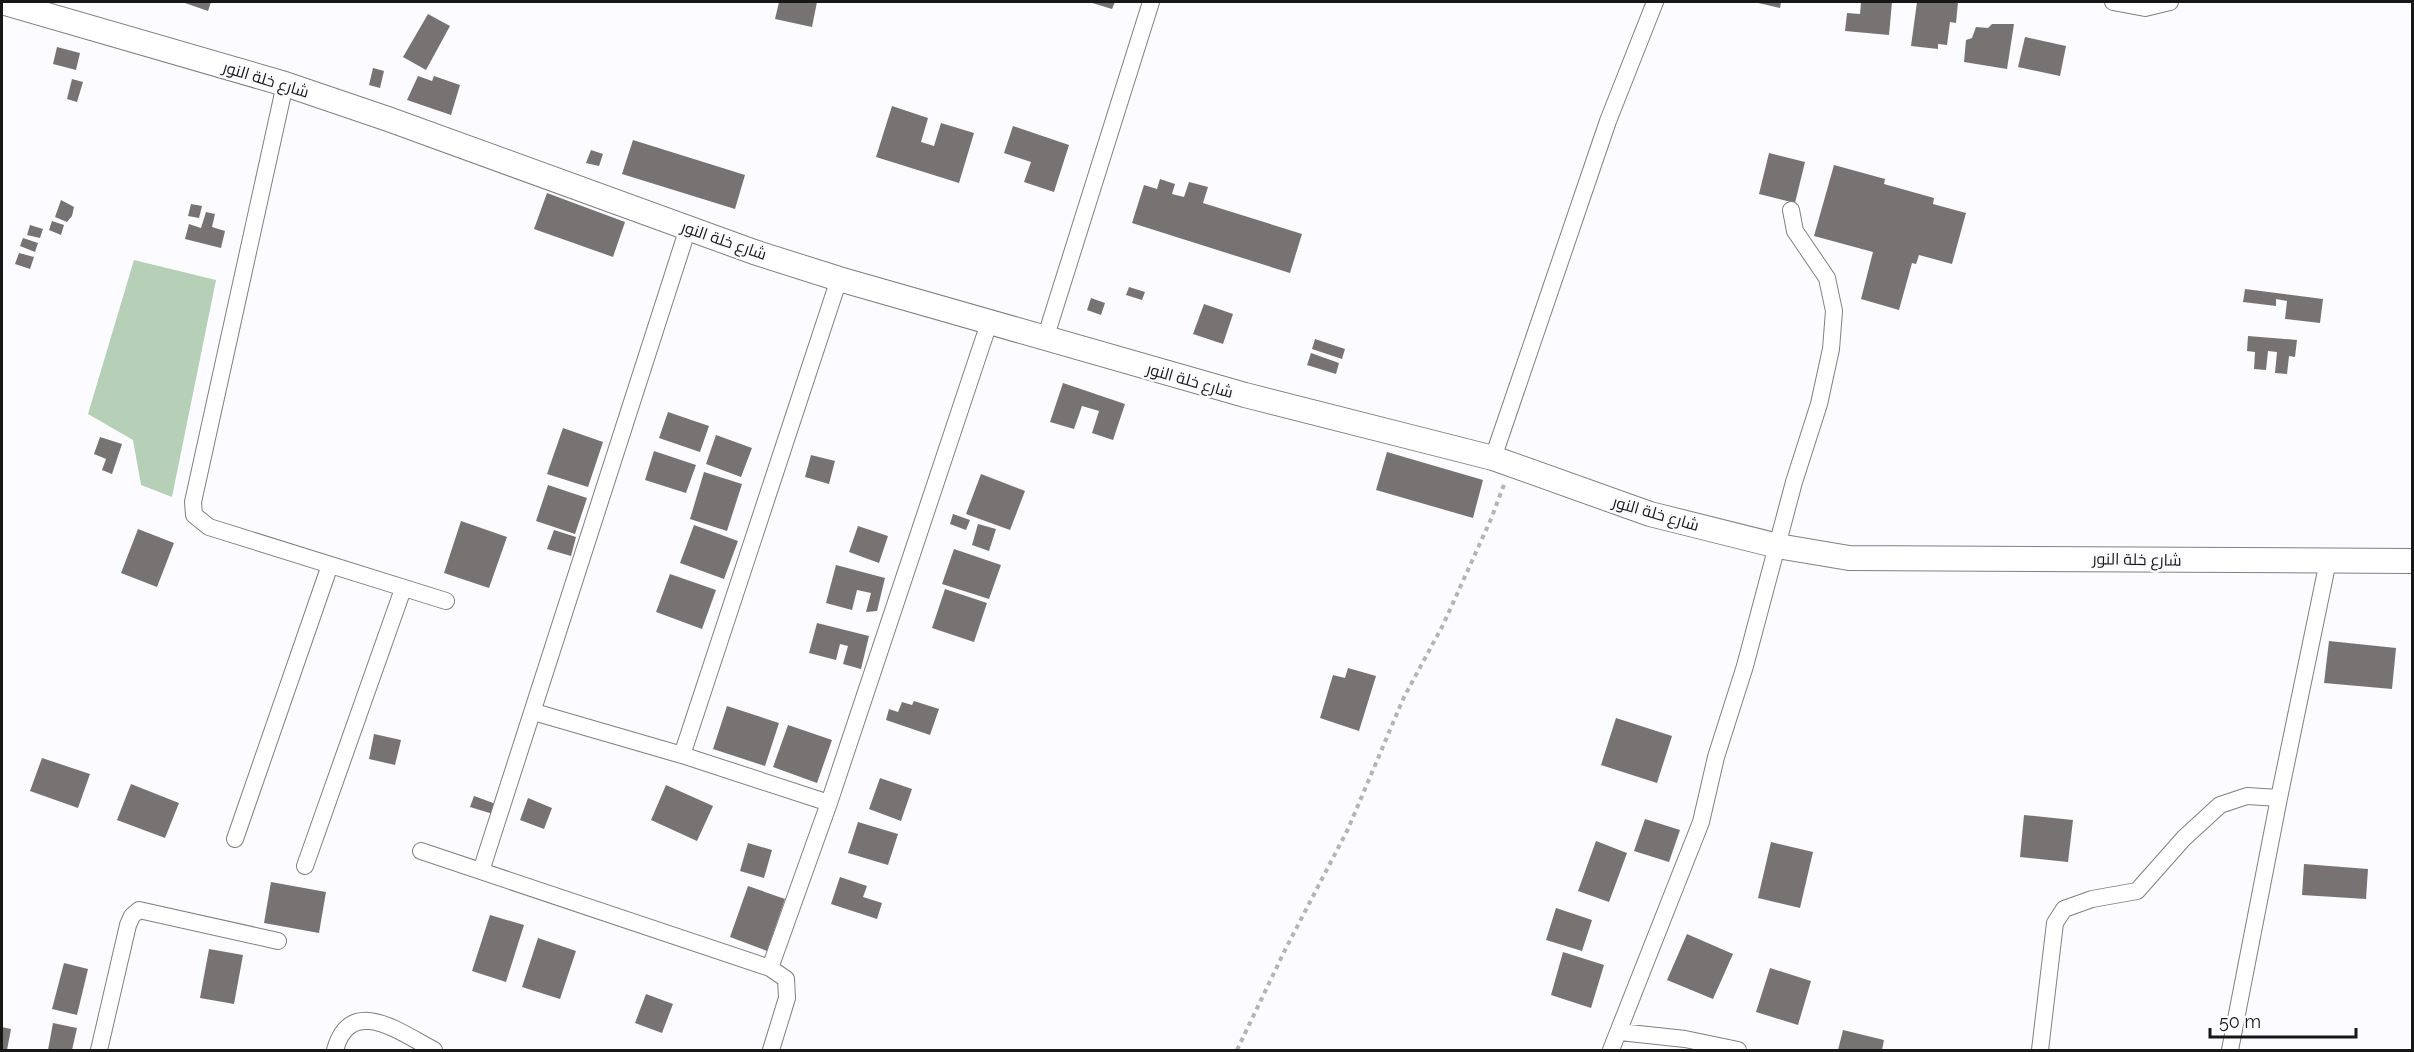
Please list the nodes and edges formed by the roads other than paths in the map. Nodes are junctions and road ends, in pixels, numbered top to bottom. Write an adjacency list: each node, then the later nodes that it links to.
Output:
1 (2, 2): 6 (street, شارع خلة النور)
2 (1152, 2): 12 (street)
3 (1655, 2): 13 (street)
4 (2113, 2): 5 (street)
5 (2170, 2)
6 (27, 4): 7 (street, شارع خلة النور)
7 (285, 84): 9 (street, شارع خلة النور); 17 (street)
8 (1791, 210): 14 (street)
9 (688, 228): 10 (street, شارع خلة النور); 20 (street)
10 (839, 279): 11 (street, شارع خلة النور); 21 (street)
11 (989, 323): 12 (street, شارع خلة النور); 23 (street)
12 (1045, 339): 13 (street, شارع خلة النور)
13 (1502, 461): 14 (street, شارع خلة النور)
14 (1778, 546): 15 (street, شارع خلة النور); 30 (street)
15 (2328, 561): 16 (street, شارع خلة النور); 22 (street)
16 (2412, 561)
17 (330, 565): 18 (street); 24 (street)
18 (403, 589): 19 (street); 26 (street)
19 (446, 601)
20 (534, 712): 21 (street); 27 (street)
21 (682, 755): 23 (street)
22 (2278, 798): 37 (street); 38 (street)
23 (829, 802): 29 (street)
24 (235, 839)
25 (421, 851): 27 (street)
26 (305, 866)
27 (481, 871): 29 (street)
28 (278, 941): 31 (street)
29 (770, 968): 34 (street)
30 (1620, 1032): 35 (street); 36 (street)
31 (101, 1050)
32 (335, 1050): 33 (street)
33 (434, 1050)
34 (771, 1050)
35 (1611, 1050)
36 (1738, 1050)
37 (2040, 1050)
38 (2230, 1050)

